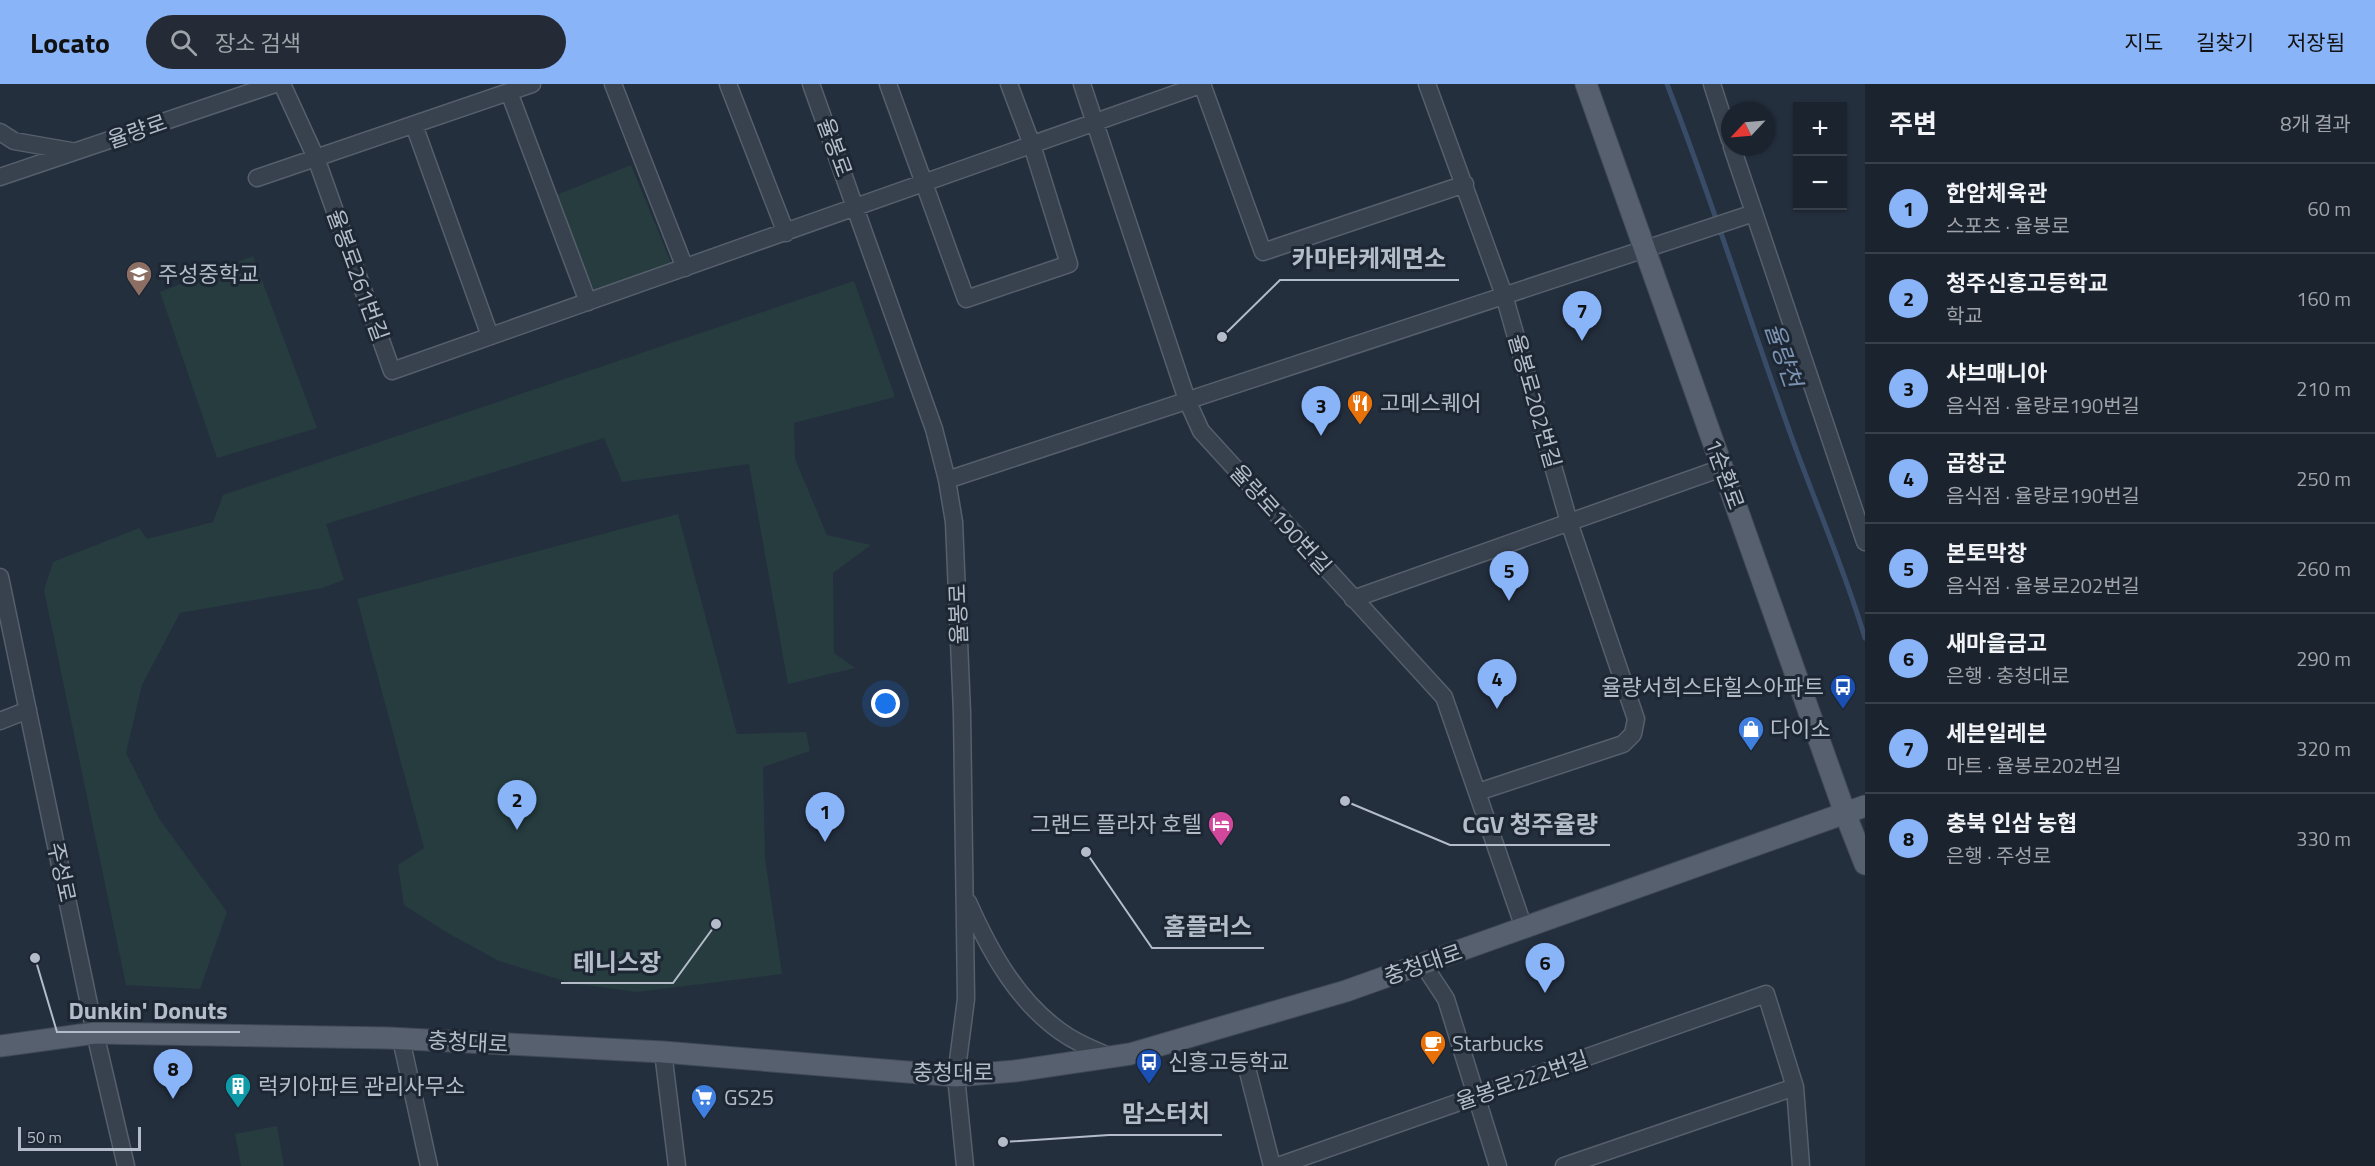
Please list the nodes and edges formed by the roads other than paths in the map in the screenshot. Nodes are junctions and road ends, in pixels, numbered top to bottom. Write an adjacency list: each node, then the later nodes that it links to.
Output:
1 (275, 84): 20 (street, 율량로)
2 (282, 84): 22 (street, 율봉로261번길)
3 (532, 84): 14 (street)
4 (613, 84): 31 (street)
5 (728, 84): 29 (street)
6 (811, 84): 27 (street, 율봉로)
7 (888, 84): 25 (street)
8 (1009, 84): 19 (street)
9 (1082, 84): 16 (street, 율량로190번길)
10 (1202, 84): 16 (street, 율봉로261번길); 26 (street)
11 (1427, 84): 26 (street, 율봉로202번길)
12 (1586, 84): 30 (main road, 1순환로)
13 (1712, 84): 15 (street)
14 (509, 92): 17 (street); 33 (street)
15 (1721, 112)
16 (1096, 122): 19 (street, 율봉로261번길); 35 (street, 율량로190번길)
17 (414, 125): 22 (street); 34 (street)
18 (0, 132): 20 (street)
19 (1032, 145): 25 (street, 율봉로261번길); 25 (street)
20 (75, 152): 23 (street, 율량로)
21 (1735, 156): 28 (street)
22 (316, 158): 24 (street); 34 (street, 율봉로261번길)
23 (0, 177)
24 (257, 178)
25 (925, 184): 27 (street, 율봉로261번길)
26 (1465, 184): 32 (street, 율봉로202번길)
27 (857, 208): 29 (street, 율봉로261번길); 37 (street, 율봉로)
28 (1754, 213): 30 (street); 39 (street)
29 (786, 232): 31 (street, 율봉로261번길)
30 (1645, 248): 32 (street); 36 (main road, 1순환로)
31 (685, 268): 33 (street, 율봉로261번길)
32 (1504, 295): 35 (street); 38 (street, 율봉로202번길)
33 (588, 302): 34 (street, 율봉로261번길)
34 (490, 336)
35 (1187, 400): 37 (street); 41 (street, 율량로190번길)
36 (1722, 468): 38 (street); 46 (main road, 1순환로)
37 (947, 480): 48 (street, 율봉로)
38 (1569, 522): 41 (street); 44 (street, 율봉로202번길)
39 (1865, 543)
40 (0, 577): 42 (street, 주성로)
41 (1353, 599): 44 (street, 율량로190번길)
42 (28, 710): 43 (street); 51 (street, 주성로)
43 (0, 721)
44 (1478, 792): 49 (street, 율량로190번길)
45 (1865, 806): 46 (main road, 충청대로)
46 (1845, 813): 47 (main road, 1순환로); 49 (main road, 충청대로)
47 (1865, 864)
48 (964, 894): 55 (street); 57 (street, 율봉로)
49 (1524, 928): 50 (main road, 충청대로)
50 (1423, 964): 55 (main road, 충청대로); 59 (street)
51 (95, 1033): 52 (main road, 충청대로); 53 (main road, 충청대로); 60 (street, 주성로)
52 (401, 1039): 54 (main road, 충청대로); 61 (street)
53 (0, 1046)
54 (663, 1052): 57 (main road, 충청대로); 62 (street)
55 (1111, 1057): 57 (main road, 충청대로)
56 (1245, 1064): 64 (street)
57 (956, 1076): 63 (street, 율봉로)
58 (1795, 1087): 59 (street, 율봉로222번길); 67 (street); 68 (street)
59 (1474, 1097): 65 (street, 율봉로222번길); 66 (street)
60 (126, 1166)
61 (429, 1166)
62 (677, 1166)
63 (964, 1166)
64 (1272, 1166)
65 (1278, 1166)
66 (1498, 1166)
67 (1563, 1166)
68 (1801, 1166)

